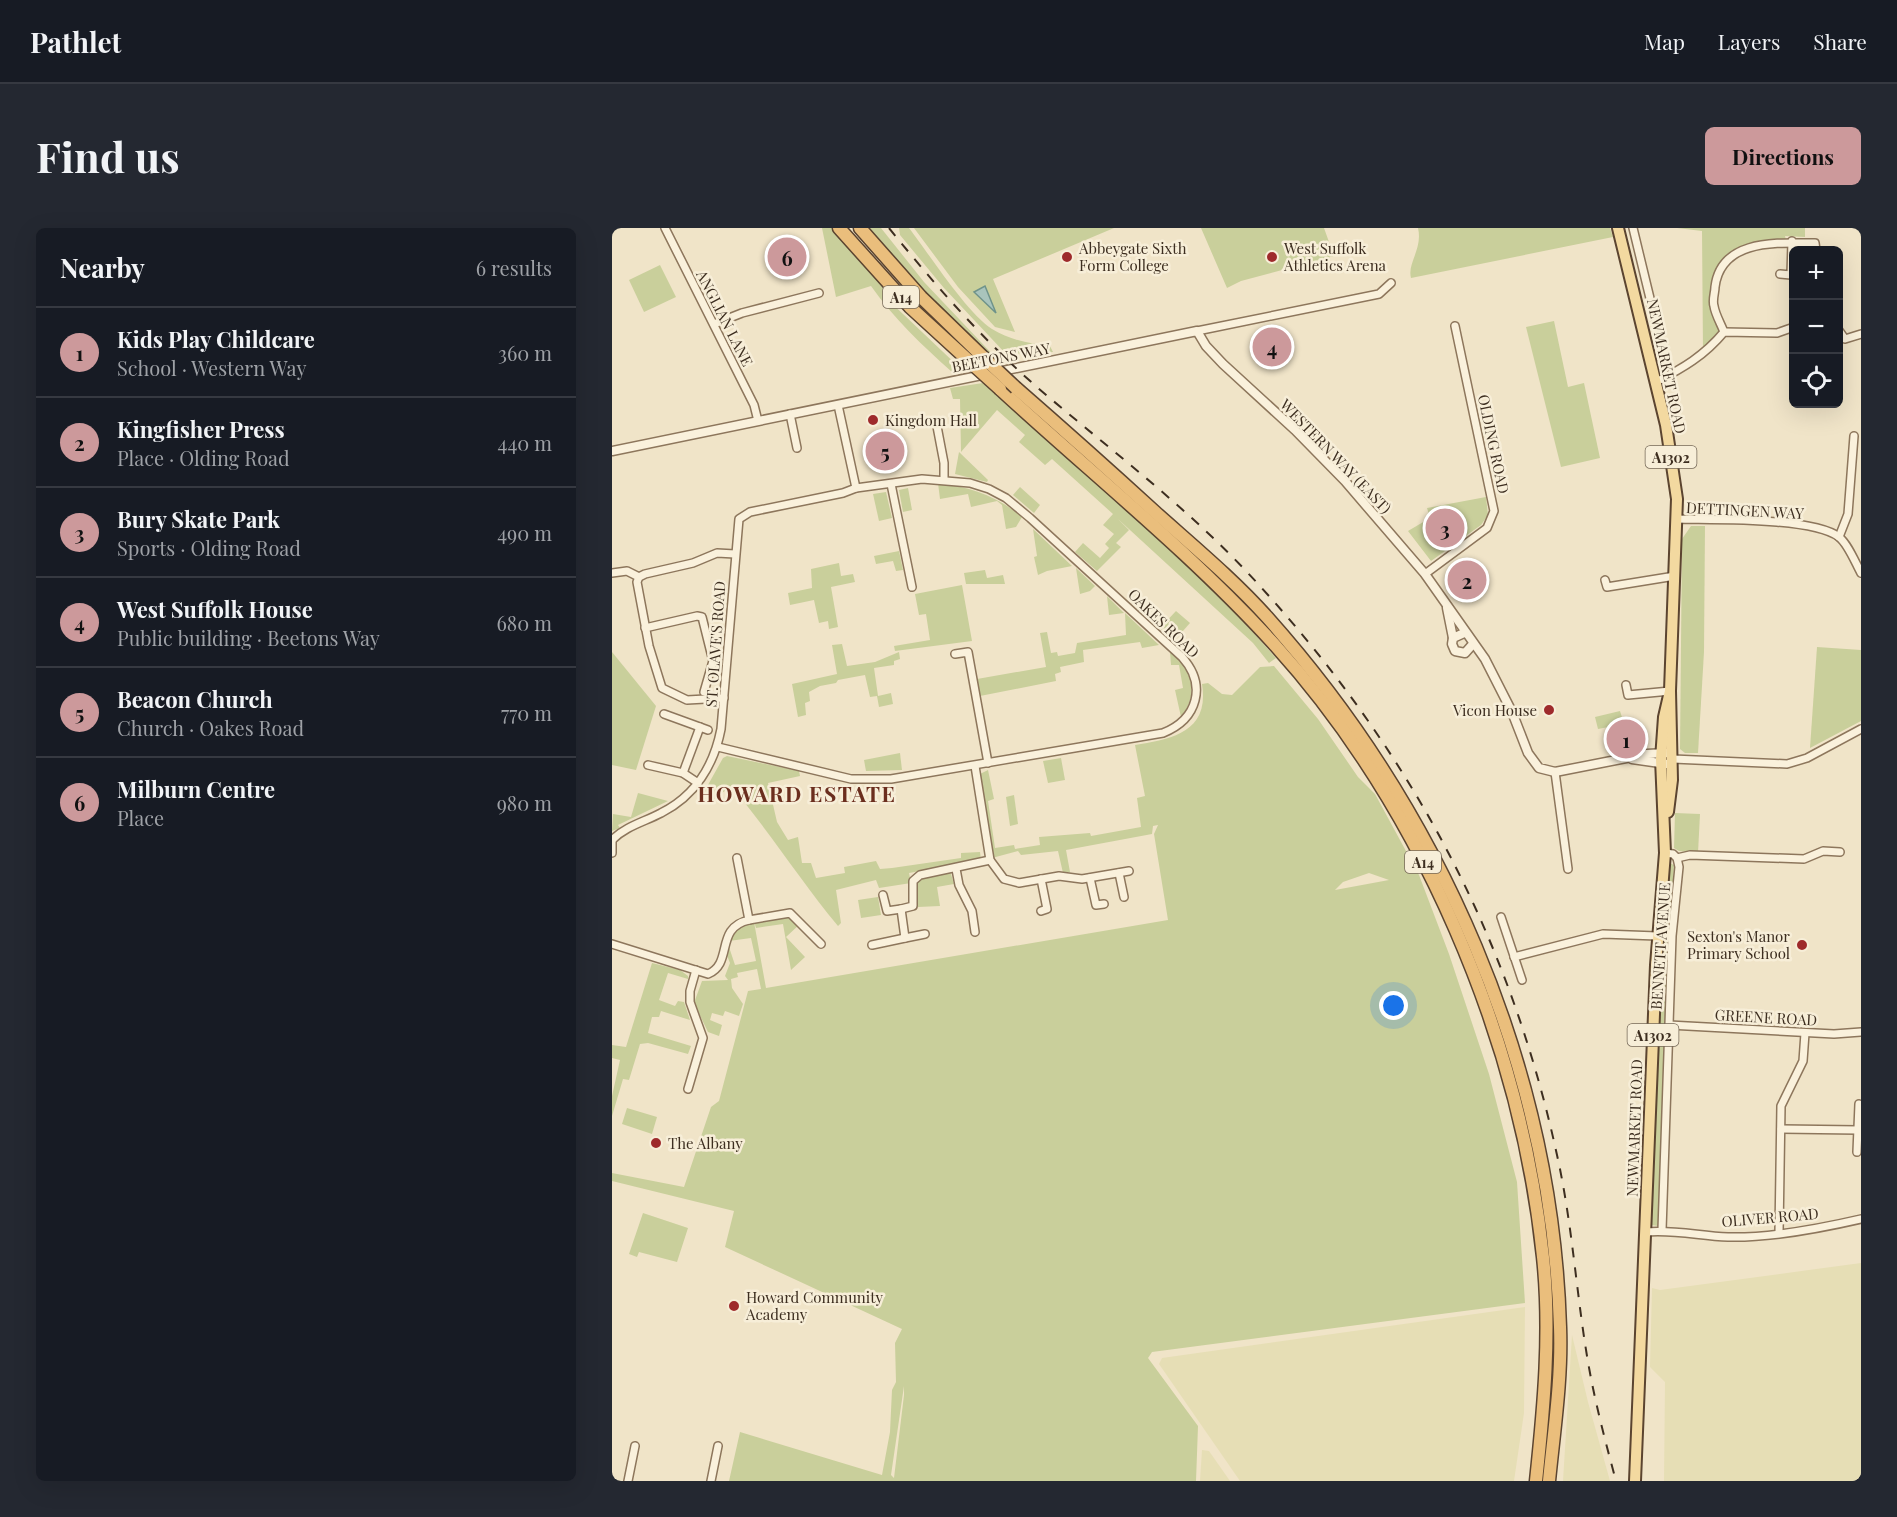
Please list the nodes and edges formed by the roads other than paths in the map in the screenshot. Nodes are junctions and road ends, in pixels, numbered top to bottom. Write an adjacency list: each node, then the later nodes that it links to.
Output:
1 (665, 228): 12 (street, ANGLIAN LANE)
2 (839, 228): 112 (highway, A14, bridge)
3 (860, 228): 113 (highway, A14, bridge)
4 (1618, 228): 19 (main road, NEWMARKET ROAD / A1302)
5 (1633, 228): 11 (street, NEWMARKET ROAD)
6 (1792, 241): 7 (street); 8 (street); 16 (street)
7 (1815, 246)
8 (1779, 274)
9 (1391, 283): 15 (street, BEETONS WAY)
10 (819, 293): 12 (street)
11 (1655, 319)
12 (714, 324): 22 (street, ANGLIAN LANE)
13 (1455, 326): 35 (street, OLDING ROAD)
14 (1789, 329): 16 (street)
15 (1197, 332): 20 (street, BEETONS WAY); 35 (street, WESTERN WAY (EAST))
16 (1724, 332): 19 (street)
17 (1861, 334): 18 (street)
18 (1843, 336)
19 (1656, 382): 30 (main road, NEWMARKET ROAD / A1302)
20 (838, 405): 21 (street, BEETONS WAY); 29 (street)
21 (790, 414): 22 (street, BEETONS WAY); 25 (street)
22 (758, 421): 26 (street, BEETONS WAY)
23 (936, 421): 27 (street)
24 (1854, 436): 31 (street)
25 (797, 448)
26 (612, 451)
27 (944, 480): 28 (street, OAKES ROAD); 58 (street, OAKES ROAD)
28 (891, 484): 29 (street, OAKES ROAD); 39 (street)
29 (856, 488): 32 (street, ST. OLAVE'S ROAD)
30 (1677, 519): 31 (street, DETTINGEN WAY); 36 (main road, NEWMARKET ROAD / A1302)
31 (1839, 537): 34 (street)
32 (735, 554): 37 (street); 49 (street, ST. OLAVE'S ROAD)
33 (612, 573): 37 (street)
34 (1861, 573)
35 (1425, 574): 40 (street, WESTERN WAY (EAST))
36 (1675, 576): 38 (street); 47 (main road, NEWMARKET ROAD / A1302)
37 (639, 577): 41 (street)
38 (1605, 580)
39 (912, 587)
40 (1446, 607): 42 (street, WESTERN WAY (EAST)); 43 (street, WESTERN WAY (EAST))
41 (645, 628): 48 (street); 49 (street)
42 (1464, 633): 43 (street); 44 (street)
43 (1453, 638): 44 (street)
44 (1471, 648): 62 (street)
45 (955, 654): 58 (street)
46 (1626, 684): 47 (street)
47 (1670, 691): 55 (main road, NEWMARKET ROAD / A1302); 57 (main road, NEWMARKET ROAD / A1302)
48 (704, 692)
49 (724, 698): 54 (street, ST. OLAVE'S ROAD)
50 (664, 714): 51 (street)
51 (700, 727): 53 (street); 63 (street)
52 (1861, 729): 57 (street)
53 (708, 730)
54 (718, 747): 61 (street, OAKES ROAD); 64 (street, ST. OLAVE'S ROAD)
55 (1662, 752): 56 (street); 57 (street); 60 (main road, NEWMARKET ROAD / A1302)
56 (1632, 759): 60 (street); 62 (street)
57 (1673, 759): 60 (street); 65 (main road, NEWMARKET ROAD / A1302)
58 (988, 763): 61 (street, OAKES ROAD)
59 (648, 765): 63 (street)
60 (1662, 765): 65 (main road, NEWMARKET ROAD / A1302)
61 (975, 766): 72 (street)
62 (1555, 772): 74 (street)
63 (683, 773): 64 (street)
64 (698, 783): 66 (street, ST. OLAVE'S ROAD)
65 (1665, 839): 69 (main road, NEWMARKET ROAD / A1302)
66 (612, 840): 68 (street)
67 (1840, 852): 71 (street)
68 (612, 853)
69 (1665, 853): 71 (street); 88 (main road, NEWMARKET ROAD / A1302)
70 (737, 858): 85 (street)
71 (1677, 858): 96 (street, BENNETT AVENUE)
72 (990, 860): 73 (street); 78 (street)
73 (956, 868): 82 (street); 86 (street)
74 (1568, 869)
75 (1129, 871): 76 (street)
76 (1119, 873): 77 (street); 80 (street)
77 (1090, 878): 78 (street); 81 (street)
78 (1041, 879): 83 (street)
79 (883, 895): 82 (street)
80 (1124, 897)
81 (1104, 904)
82 (901, 909): 89 (street)
83 (1041, 911)
84 (1501, 917): 93 (street)
85 (749, 920): 91 (street); 94 (street)
86 (975, 932)
87 (925, 934): 89 (street)
88 (1658, 936): 93 (street); 106 (main road, NEWMARKET ROAD / A1302)
89 (905, 938): 92 (street)
90 (612, 944): 94 (street)
91 (821, 944)
92 (873, 945)
93 (1514, 957): 95 (street)
94 (696, 970): 99 (street)
95 (1522, 980)
96 (1669, 1025): 98 (street, GREENE ROAD); 105 (street, BENNETT AVENUE)
97 (1861, 1032): 98 (street, GREENE ROAD)
98 (1805, 1033): 101 (street)
99 (688, 1089)
100 (1859, 1104): 102 (street)
101 (1781, 1130): 102 (street); 107 (street)
102 (1857, 1130): 103 (street)
103 (1857, 1152)
104 (1861, 1220): 107 (street, OLIVER ROAD)
105 (1662, 1230): 106 (street, OLIVER ROAD); 107 (street, OLIVER ROAD)
106 (1645, 1232): 114 (main road, NEWMARKET ROAD / A1302)
107 (1779, 1232)
108 (635, 1446): 110 (street)
109 (718, 1446): 111 (street)
110 (628, 1481)
111 (711, 1481)
112 (1536, 1481)
113 (1549, 1481)
114 (1635, 1481)

